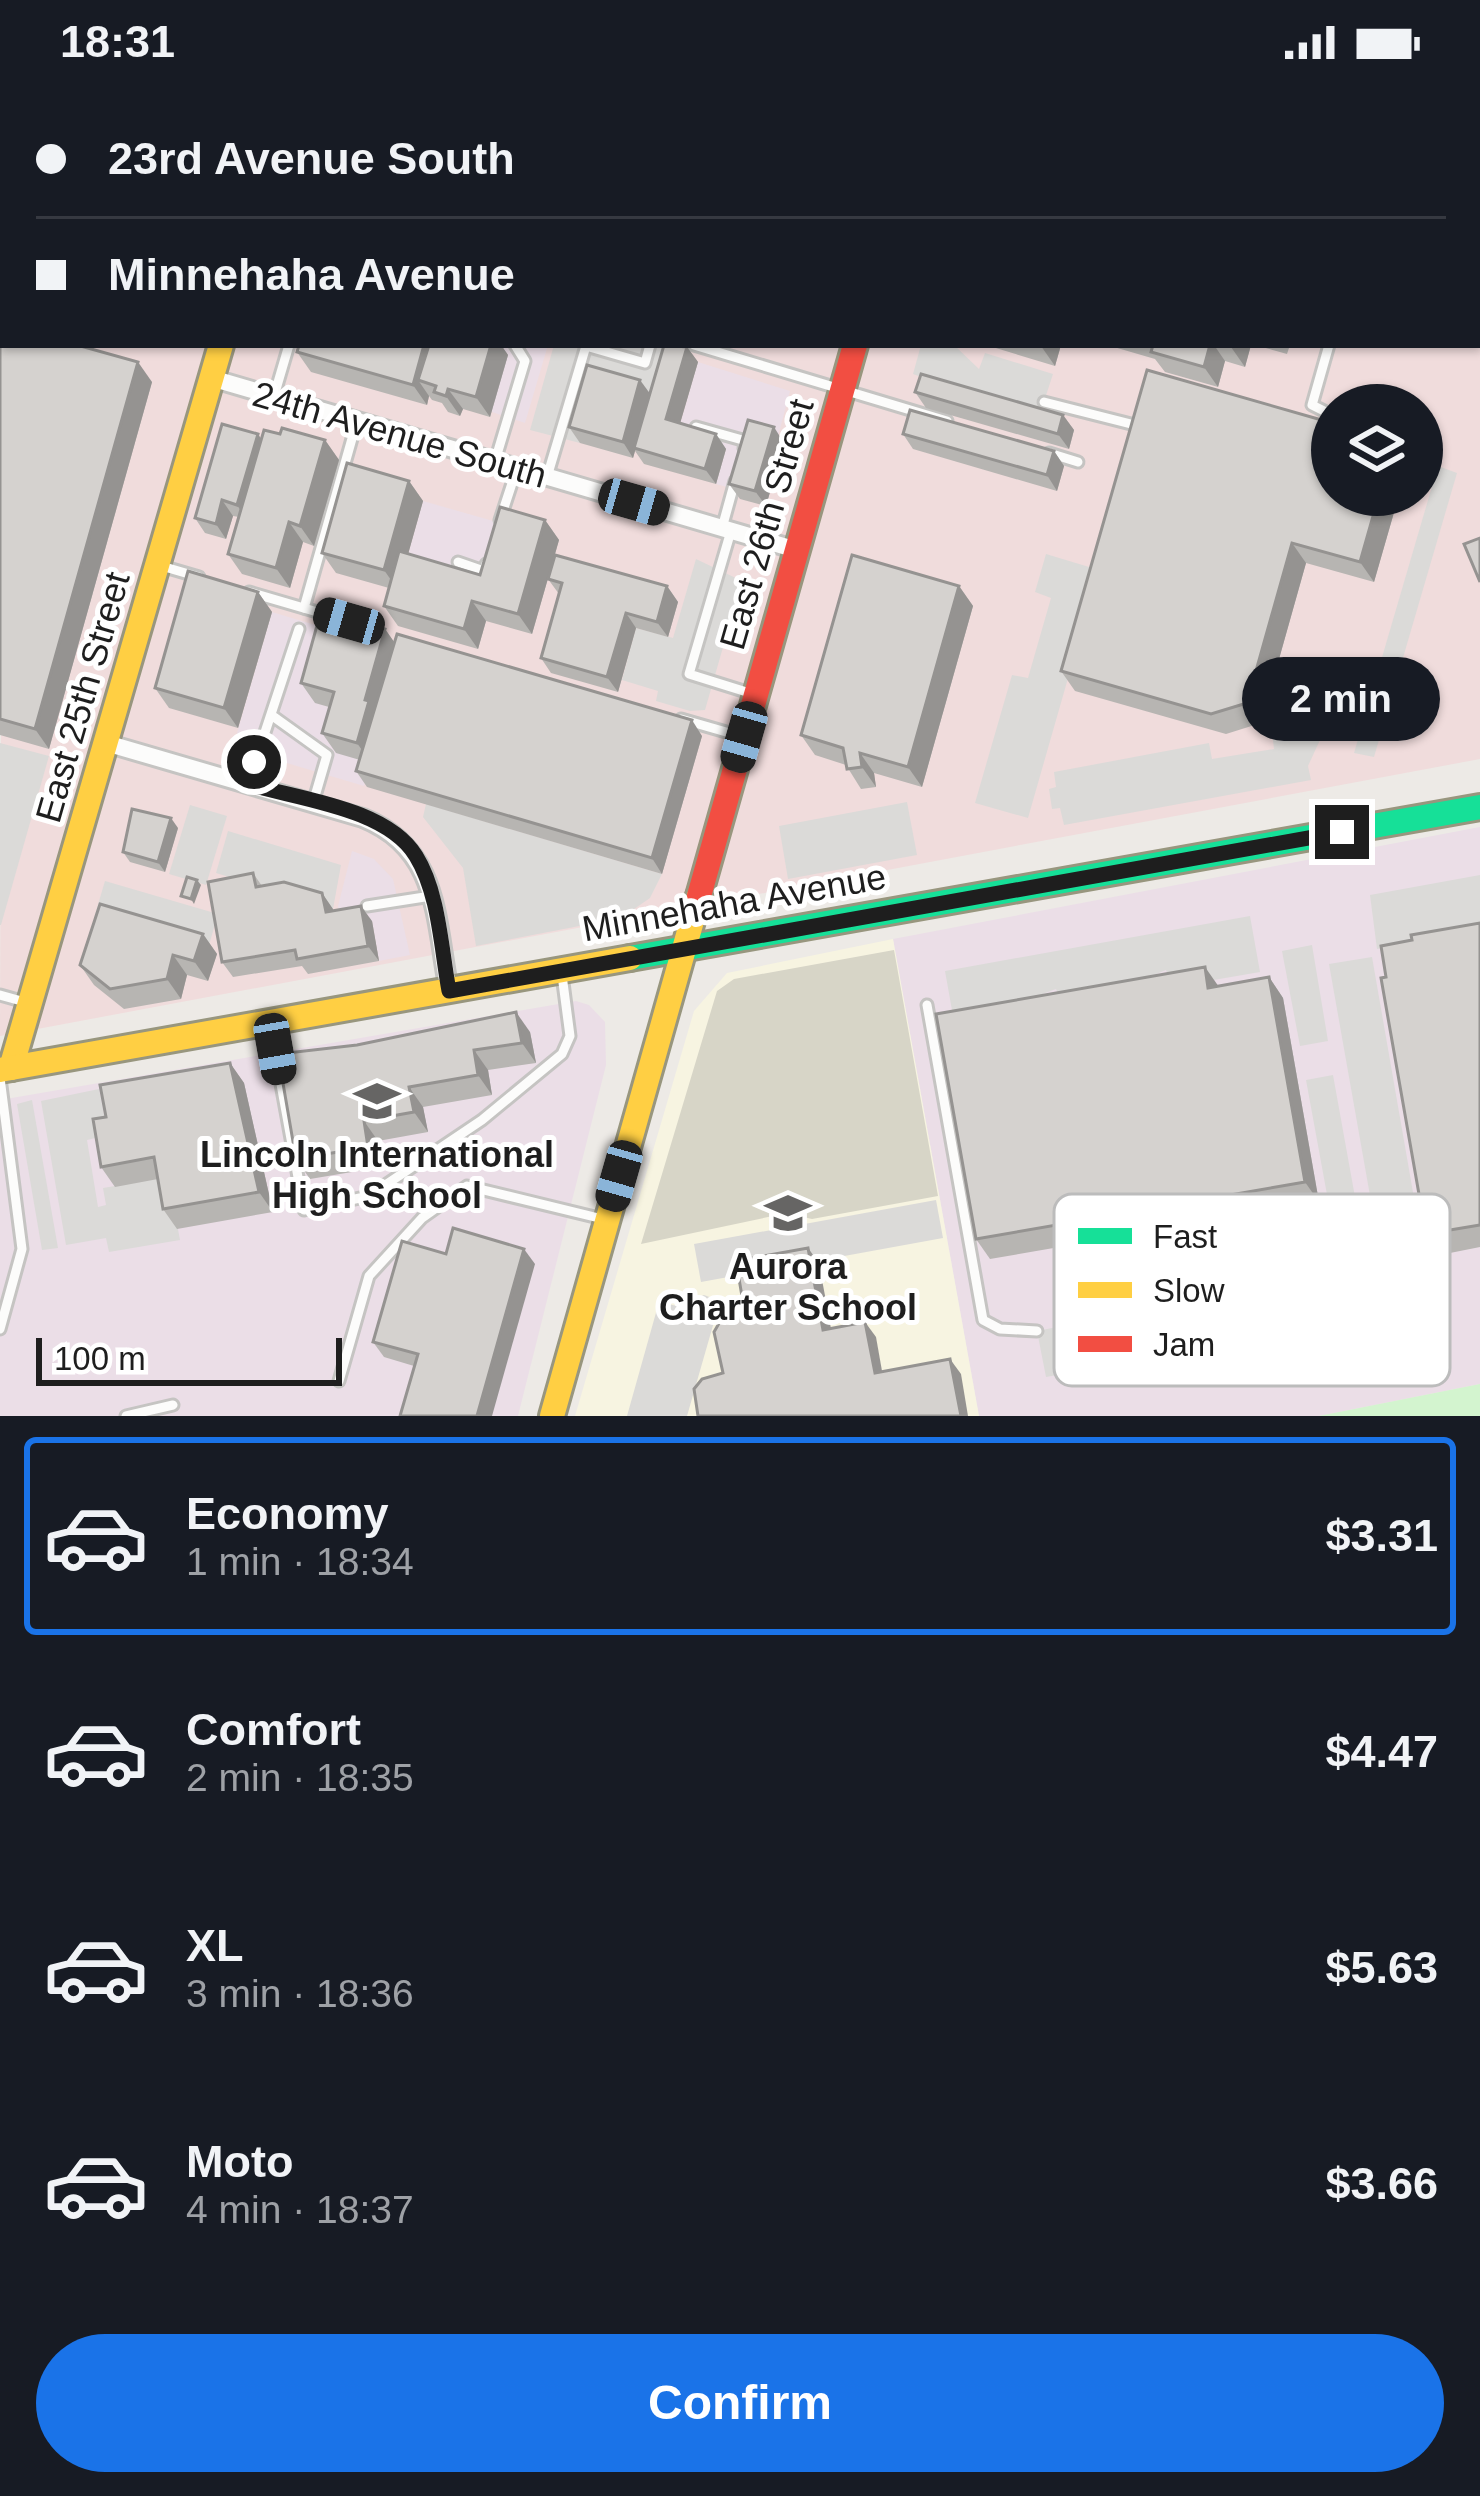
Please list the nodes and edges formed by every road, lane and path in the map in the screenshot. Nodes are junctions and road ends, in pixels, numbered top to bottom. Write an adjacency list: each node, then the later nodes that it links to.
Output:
1 (220, 348): 10 (street, East 25th Street)
2 (288, 348): 13 (lane)
3 (517, 348): 20 (lane)
4 (585, 348): 23 (lane)
5 (593, 348): 6 (lane)
6 (649, 348)
7 (704, 348): 12 (lane)
8 (854, 348): 12 (street, East 26th Street)
9 (1328, 348): 11 (lane)
10 (212, 378): 13 (street, 24th Avenue South); 29 (street, East 25th Street)
11 (1318, 384)
12 (842, 388): 18 (lane); 26 (street, East 26th Street)
13 (274, 397): 15 (street, 24th Avenue South)
14 (1044, 402): 16 (lane)
15 (357, 421): 20 (street, 24th Avenue South); 32 (lane)
16 (1131, 424)
17 (696, 427): 24 (lane)
18 (967, 427)
19 (1034, 448): 21 (lane)
20 (495, 461): 22 (street, 24th Avenue South)
21 (1078, 462)
22 (517, 468): 23 (street, 24th Avenue South); 25 (lane)
23 (547, 477): 24 (street, 24th Avenue South)
24 (726, 529): 26 (street, 24th Avenue South); 35 (lane)
25 (494, 539)
26 (797, 550): 35 (street, East 26th Street)
27 (489, 555): 28 (lane)
28 (458, 562)
29 (158, 565): 30 (lane); 39 (street, East 25th Street)
30 (205, 579)
31 (244, 590): 32 (lane)
32 (304, 608): 33 (lane)
33 (349, 621)
34 (299, 629): 37 (lane)
35 (756, 695): 38 (street, East 26th Street)
36 (669, 715): 38 (lane)
37 (274, 717): 40 (lane); 41 (lane)
38 (744, 737): 45 (street, East 26th Street)
39 (106, 743): 40 (street); 49 (street, East 25th Street)
40 (248, 784): 41 (street)
41 (313, 803): 43 (street)
42 (1480, 807): 45 (street, Minnehaha Avenue)
43 (430, 896): 44 (lane); 47 (street)
44 (367, 906)
45 (683, 946): 46 (street, Minnehaha Avenue); 53 (street, East 26th Street)
46 (561, 970): 47 (street, Minnehaha Avenue); 51 (lane)
47 (449, 991): 51 (street, Minnehaha Avenue)
48 (0, 995): 49 (lane)
49 (30, 1004): 52 (street, East 25th Street)
50 (927, 1005): 55 (lane)
51 (270, 1022): 52 (street, Minnehaha Avenue)
52 (4, 1072): 54 (lane)
53 (607, 1220): 56 (lane); 59 (street, East 26th Street)
54 (0, 1329)
55 (1036, 1330)
56 (339, 1381)
57 (173, 1406): 58 (lane)
58 (126, 1416)
59 (552, 1416)

